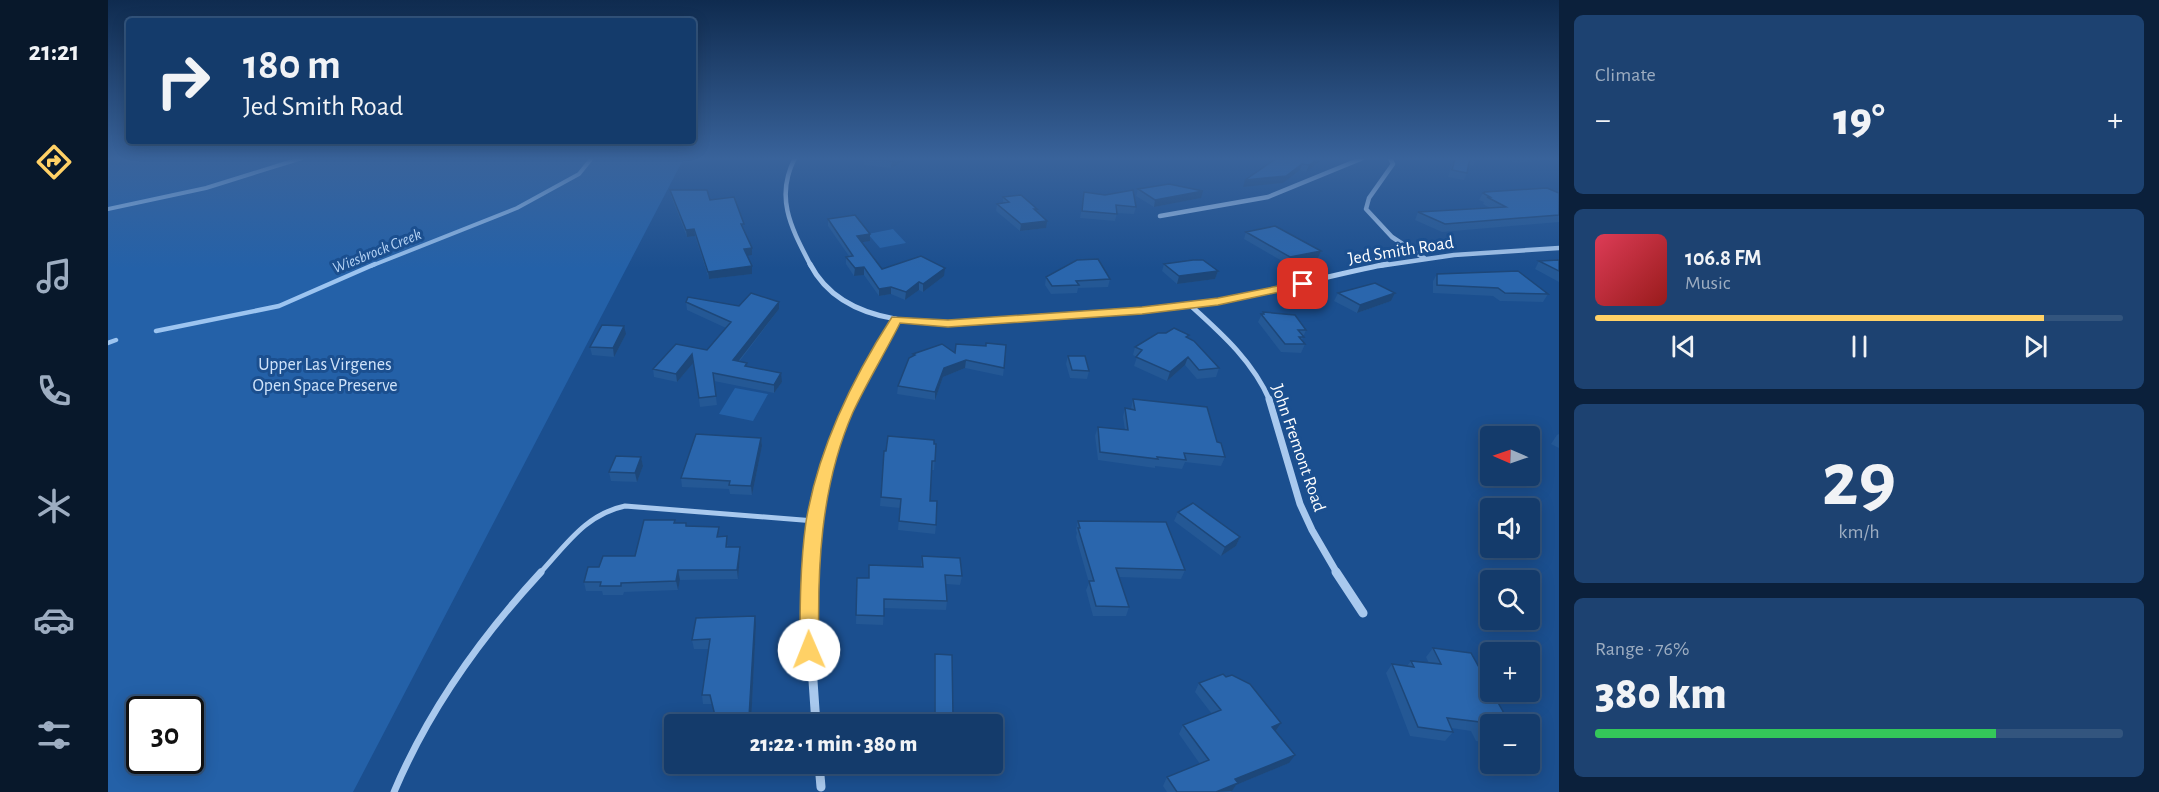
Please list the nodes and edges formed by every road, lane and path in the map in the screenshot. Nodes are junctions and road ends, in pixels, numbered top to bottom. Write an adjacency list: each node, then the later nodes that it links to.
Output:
1 (785, 195): 8 (street, Jed Smith Road)
2 (1274, 195): 4 (street)
3 (1371, 195): 6 (street)
4 (1160, 216)
5 (1559, 248): 6 (street, Jed Smith Road)
6 (1425, 258): 7 (street, Jed Smith Road)
7 (1190, 305): 8 (street, Jed Smith Road); 10 (street, John Fremont Road)
8 (896, 319): 9 (street)
9 (815, 521): 11 (street); 14 (lane)
10 (1363, 613)
11 (815, 714)
12 (820, 774): 13 (street)
13 (821, 787)
14 (394, 792)

